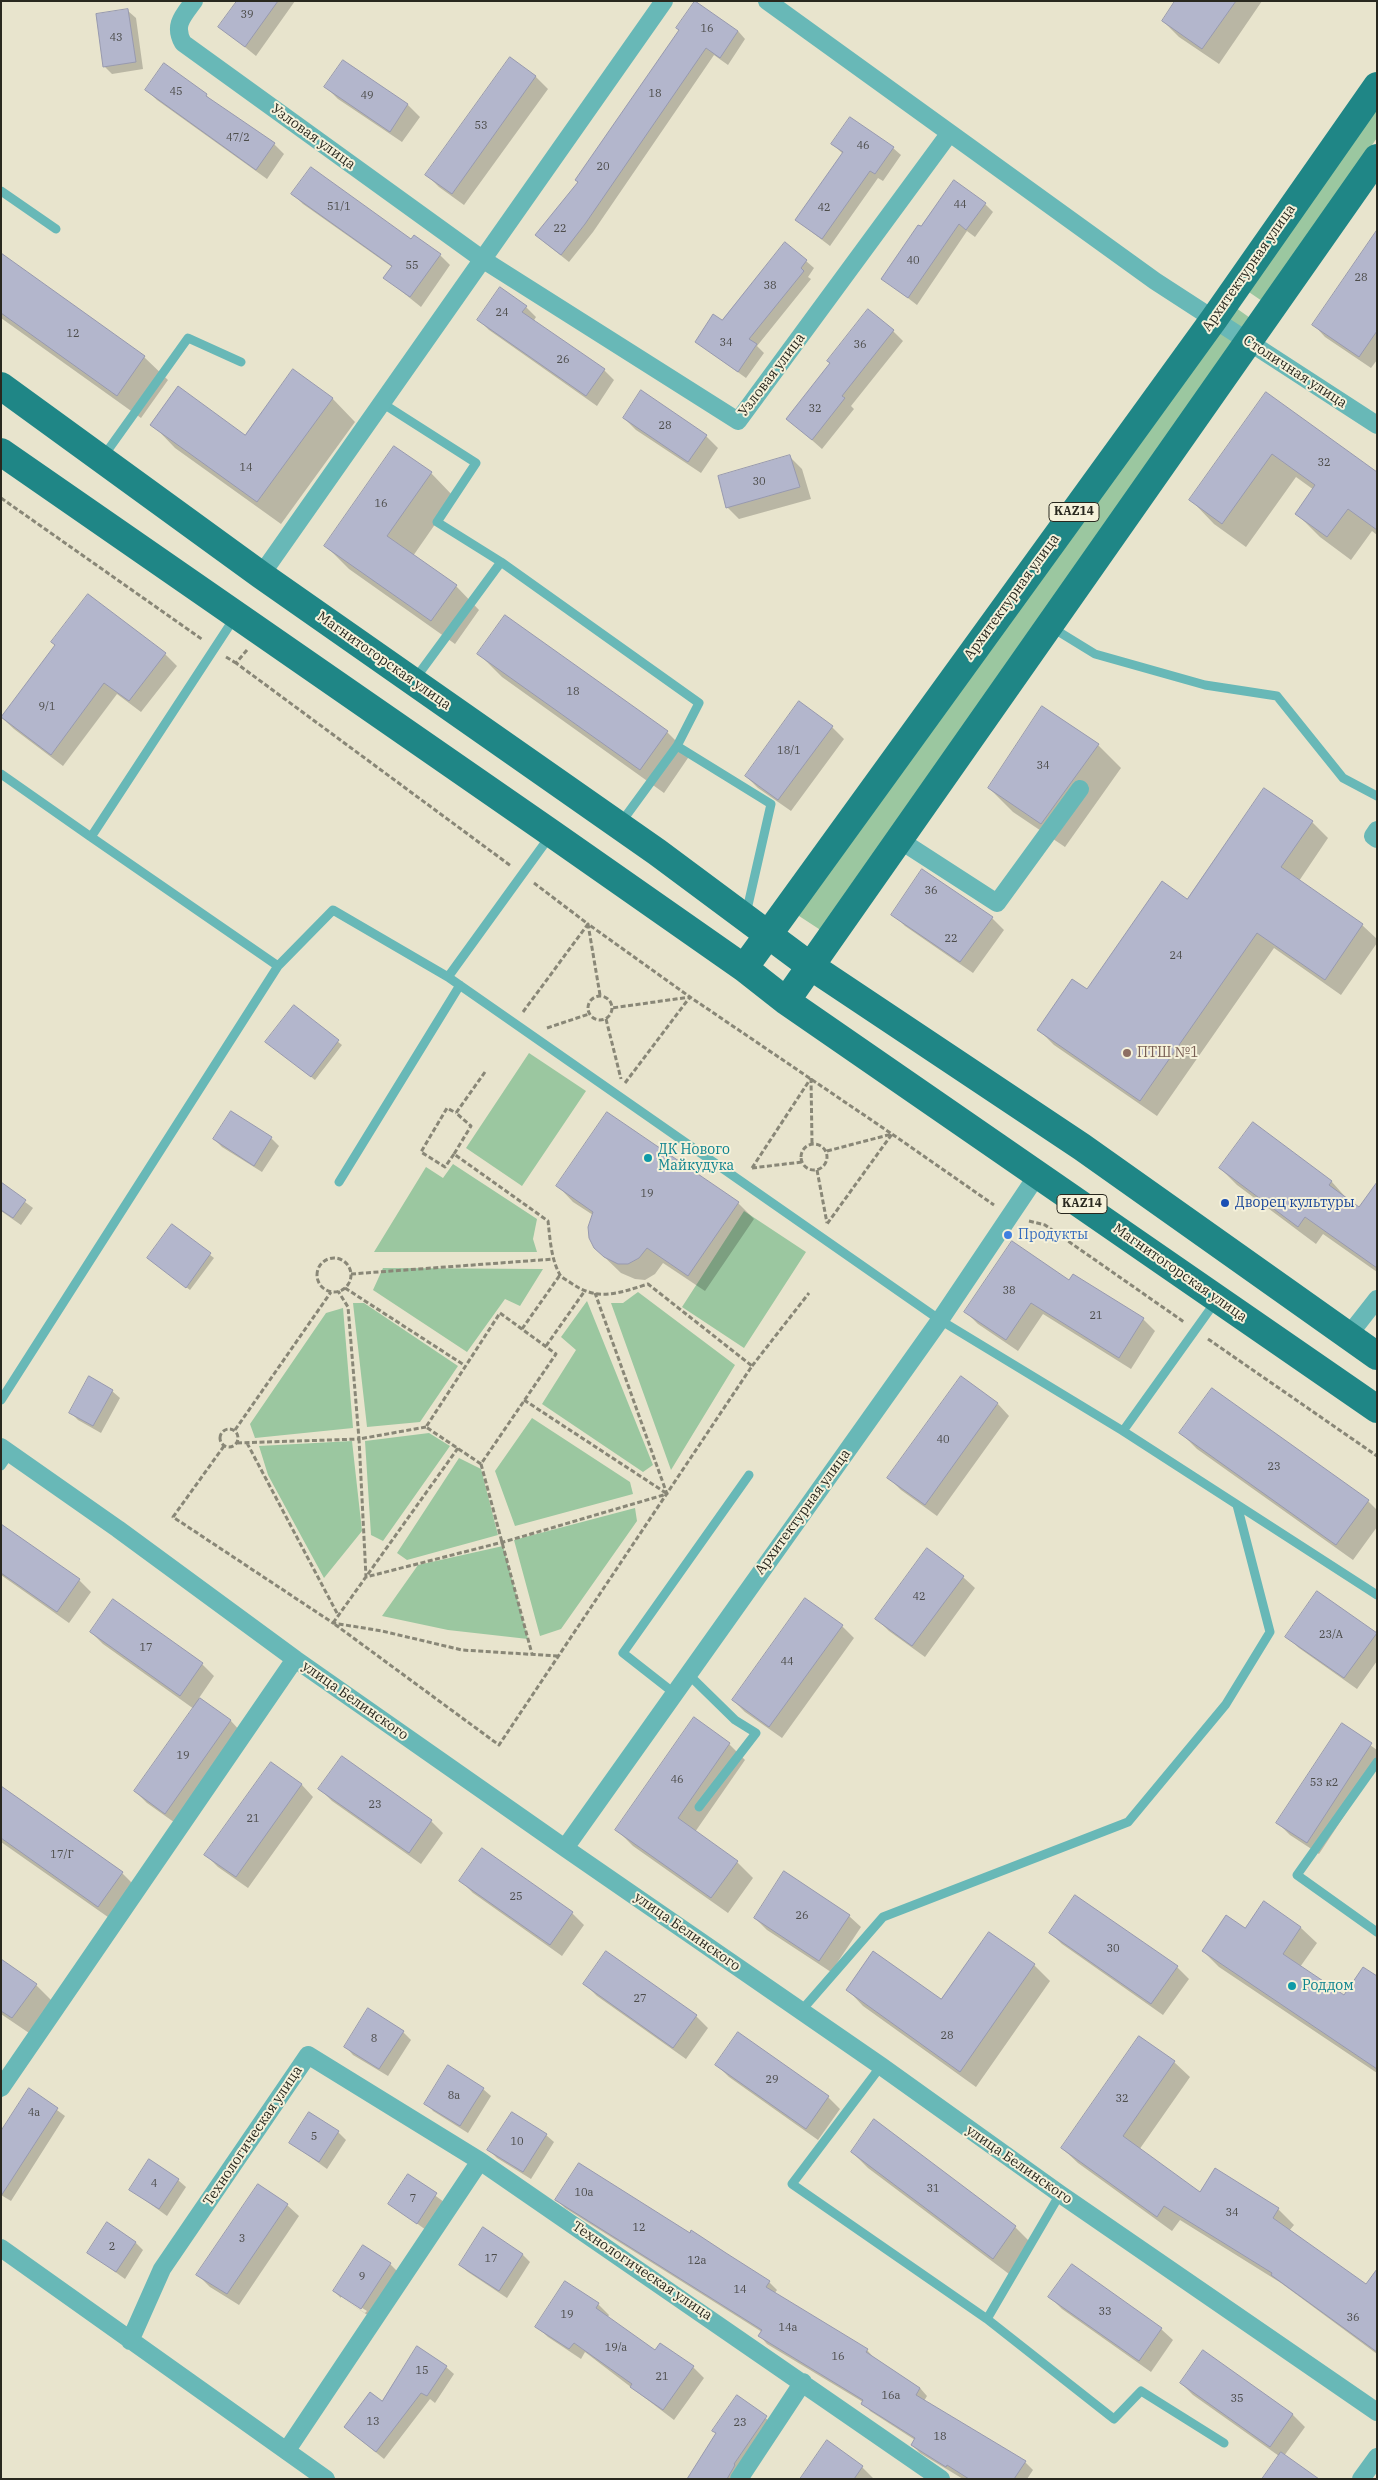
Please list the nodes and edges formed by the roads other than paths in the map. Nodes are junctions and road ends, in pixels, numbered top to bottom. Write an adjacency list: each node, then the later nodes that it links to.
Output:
1 (194, 1): 9 (street, Узловая улица)
2 (664, 1): 9 (street)
3 (767, 1): 5 (street)
4 (1377, 86): 10 (main road, Архитектурная улица / KAZ14)
5 (950, 134): 9 (street, Узловая улица); 10 (street)
6 (1377, 158): 11 (main road, KAZ14)
7 (1, 191): 8 (lane)
8 (56, 229)
9 (482, 259): 14 (street)
10 (1214, 318): 11 (street, Столичная улица); 34 (main road, Архитектурная улица / KAZ14)
11 (1247, 342): 15 (street, Столичная улица); 21 (main road, KAZ14)
12 (241, 362): 17 (lane)
13 (1, 386): 17 (main road, Магнитогорская улица)
14 (382, 402): 18 (lane); 19 (street)
15 (1377, 425)
16 (1, 452): 20 (main road, Магнитогорская улица)
17 (101, 459): 19 (main road, Магнитогорская улица)
18 (501, 562): 22 (lane); 23 (lane)
19 (261, 575): 22 (main road, Магнитогорская улица)
20 (236, 615): 29 (main road, Магнитогорская улица); 30 (lane)
21 (1048, 626): 26 (lane); 31 (main road, KAZ14)
22 (414, 682): 27 (main road, Магнитогорская улица)
23 (677, 746): 27 (lane); 33 (lane)
24 (1, 774): 30 (lane)
25 (1080, 789): 31 (street)
26 (1377, 796)
27 (619, 825): 33 (main road, Магнитогорская улица)
28 (1377, 830): 32 (street)
29 (551, 834): 37 (main road, Магнитогорская улица); 38 (lane)
30 (91, 837): 36 (lane)
31 (898, 839): 35 (main road, KAZ14)
32 (1377, 839)
33 (745, 919): 34 (main road, Магнитогорская улица)
34 (768, 936): 35 (main road, Магнитогорская улица); 37 (main road)
35 (809, 965): 40 (main road); 46 (main road, Магнитогорская улица)
36 (278, 966): 38 (lane); 48 (lane)
37 (744, 968): 40 (main road, Магнитогорская улица / KAZ14)
38 (448, 977): 39 (lane)
39 (460, 986): 42 (lane); 45 (lane)
40 (786, 1001): 41 (main road, Магнитогорская улица / KAZ14)
41 (1038, 1174): 43 (main road, Магнитогорская улица / KAZ14); 45 (street, Архитектурная улица)
42 (339, 1182)
43 (1217, 1298): 49 (main road, Магнитогорская улица / KAZ14); 50 (lane)
44 (1377, 1299): 46 (street)
45 (940, 1320): 50 (lane); 56 (street, Архитектурная улица)
46 (1348, 1336): 47 (main road, Магнитогорская улица)
47 (1377, 1356)
48 (1, 1400)
49 (1377, 1409)
50 (1123, 1431): 53 (lane)
51 (4, 1456): 55 (street, улица Белинского)
52 (749, 1475): 57 (lane)
53 (1237, 1505): 54 (lane); 62 (lane)
54 (1377, 1595)
55 (295, 1659): 60 (street, улица Белинского); 64 (street)
56 (688, 1674): 57 (street, Архитектурная улица); 59 (lane)
57 (674, 1693): 60 (street, Архитектурная улица)
58 (1377, 1762): 61 (lane)
59 (699, 1807)
60 (565, 1848): 62 (street, улица Белинского)
61 (1377, 1932)
62 (801, 2011): 63 (street, улица Белинского)
63 (881, 2066): 66 (street, улица Белинского); 68 (lane)
64 (1, 2088)
65 (480, 2161): 69 (street, Технологическая улица); 70 (street, Технологическая улица); 73 (street)
66 (1060, 2194): 68 (lane); 71 (street, улица Белинского)
67 (1, 2248): 69 (street)
68 (987, 2319): 72 (lane)
69 (130, 2341): 73 (street)
70 (803, 2382): 76 (street); 77 (street, Технологическая улица)
71 (1377, 2412)
72 (1224, 2443)
73 (287, 2450): 75 (street)
74 (1377, 2456): 78 (street)
75 (326, 2479)
76 (739, 2479)
77 (941, 2479)
78 (1361, 2479)

